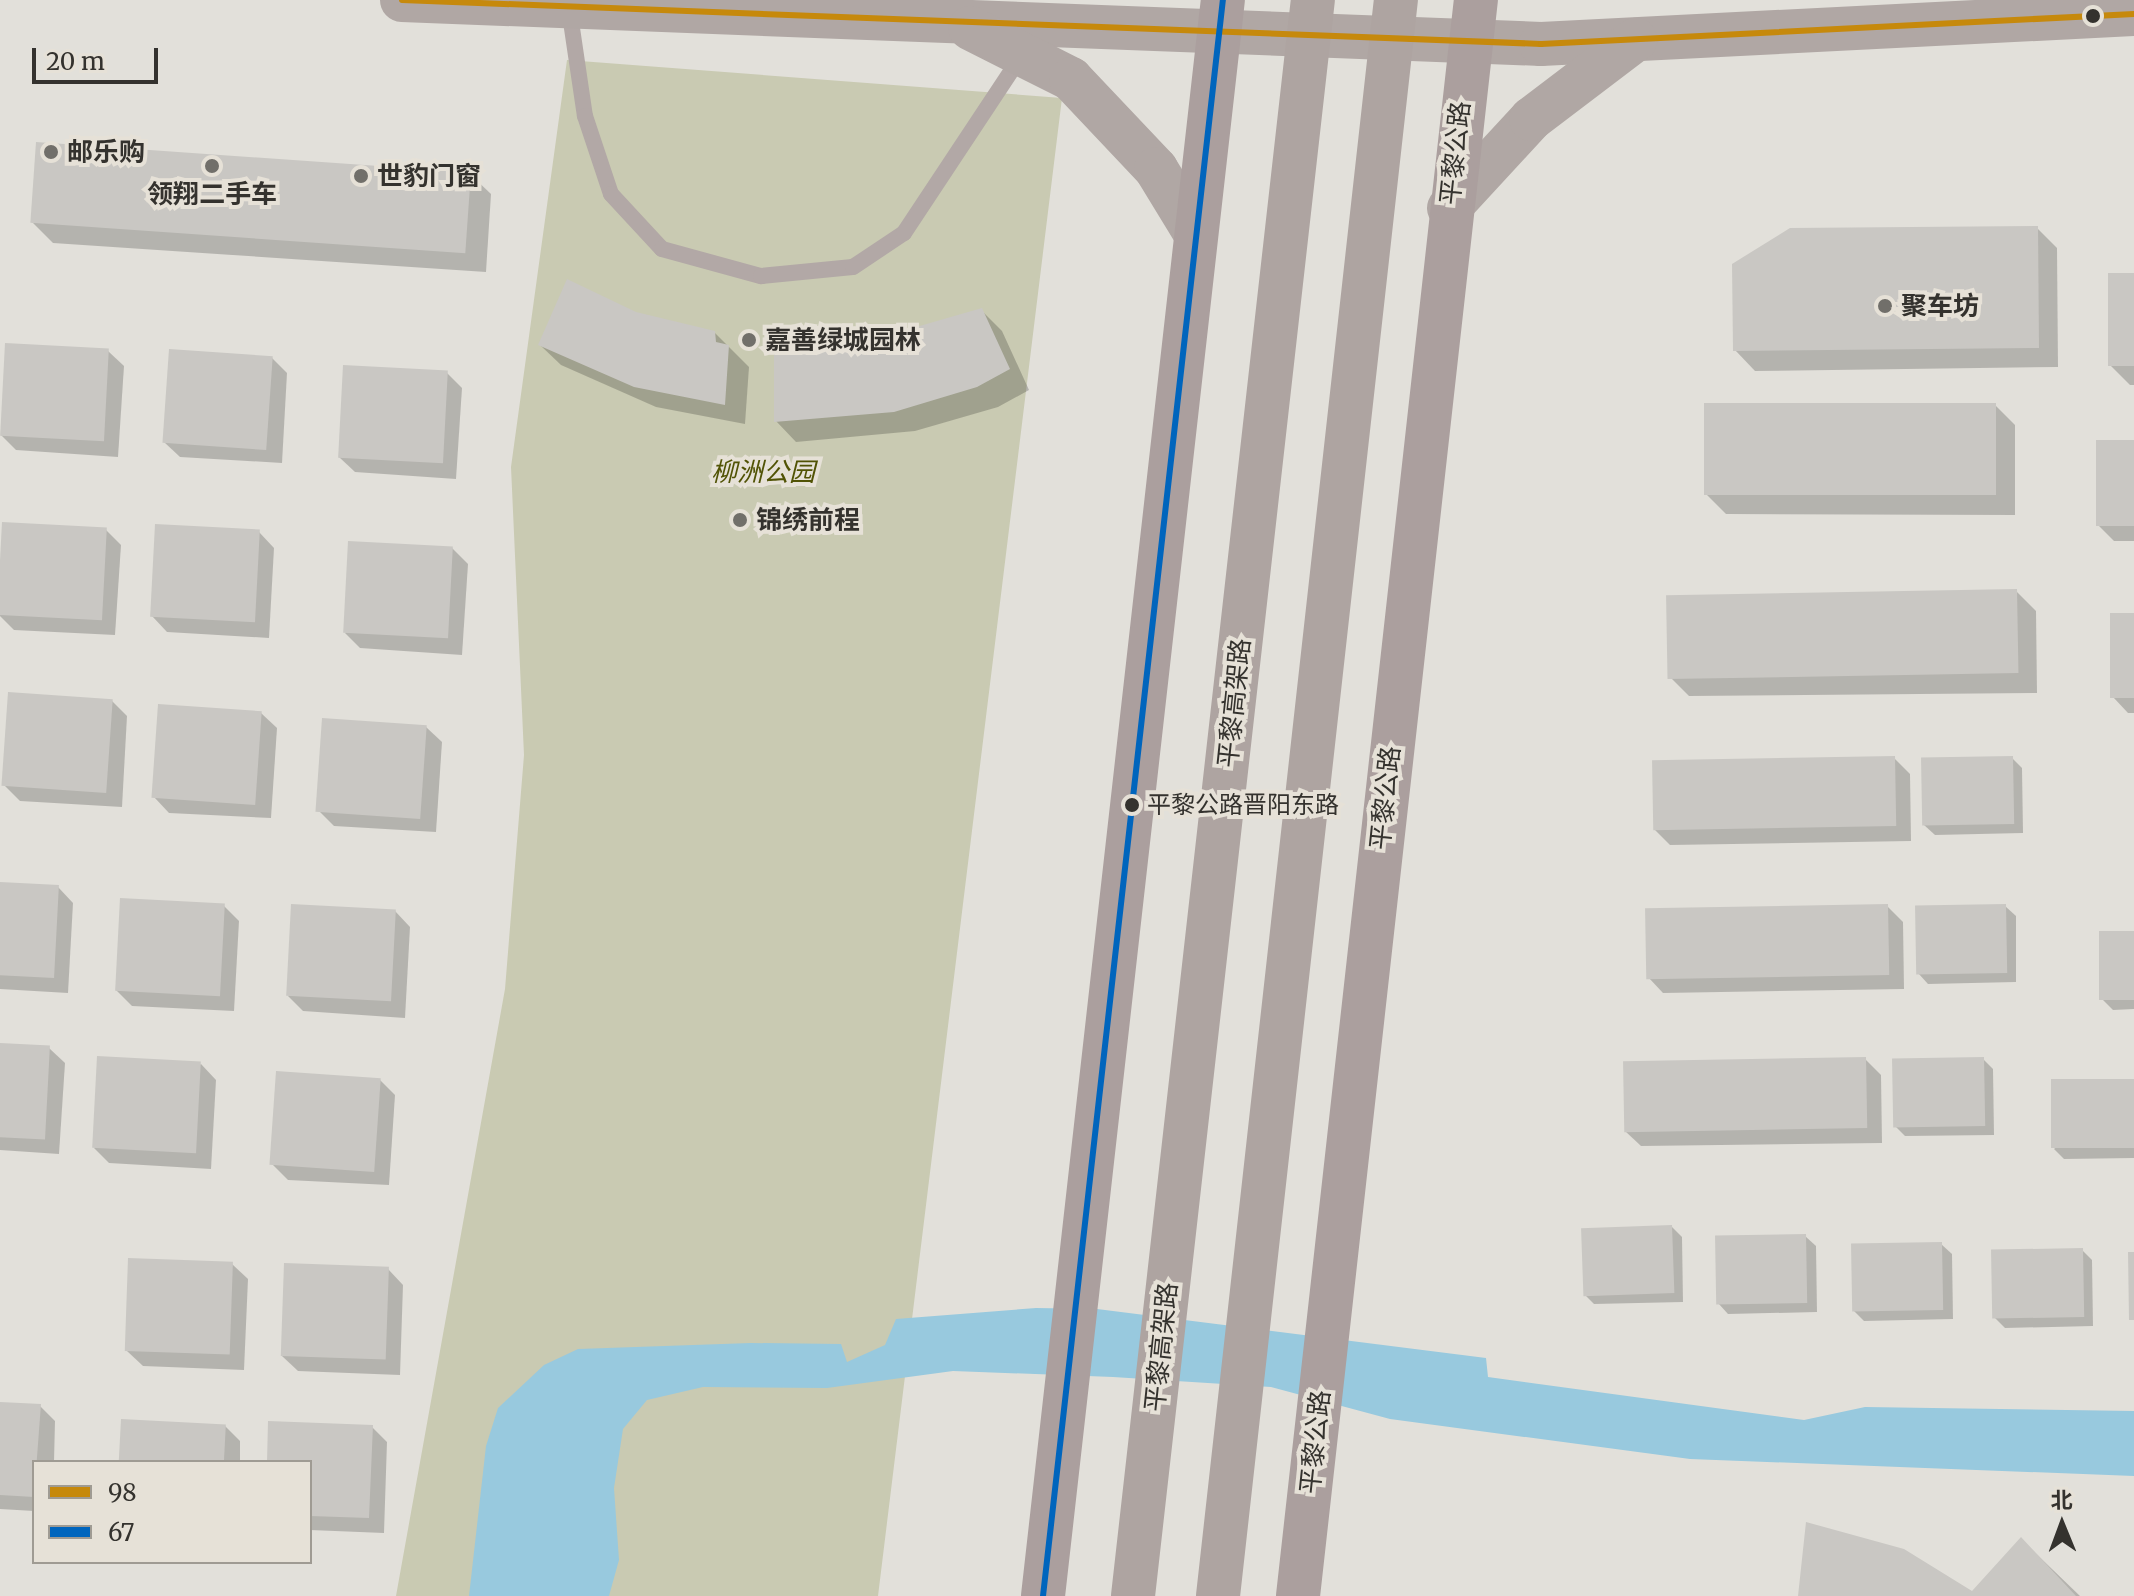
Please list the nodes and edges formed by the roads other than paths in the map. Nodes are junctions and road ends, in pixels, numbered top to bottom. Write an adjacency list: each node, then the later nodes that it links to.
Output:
1 (402, 0): 4 (main road)
2 (1313, 0): 14 (highway, 平黎高架路, bridge)
3 (1396, 0): 15 (highway, bridge)
4 (569, 7): 8 (main road); 10 (lane)
5 (2134, 14): 9 (main road)
6 (1220, 16): 7 (main road); 8 (main road); 12 (main road)
7 (1472, 21): 9 (main road); 11 (main road, 平黎公路)
8 (957, 22): 10 (main road)
9 (1635, 40): 11 (main road)
10 (1022, 55): 12 (main road)
11 (1449, 208): 16 (main road, 平黎公路)
12 (1195, 233): 13 (main road)
13 (1043, 1596)
14 (1133, 1596)
15 (1218, 1596)
16 (1298, 1596)

